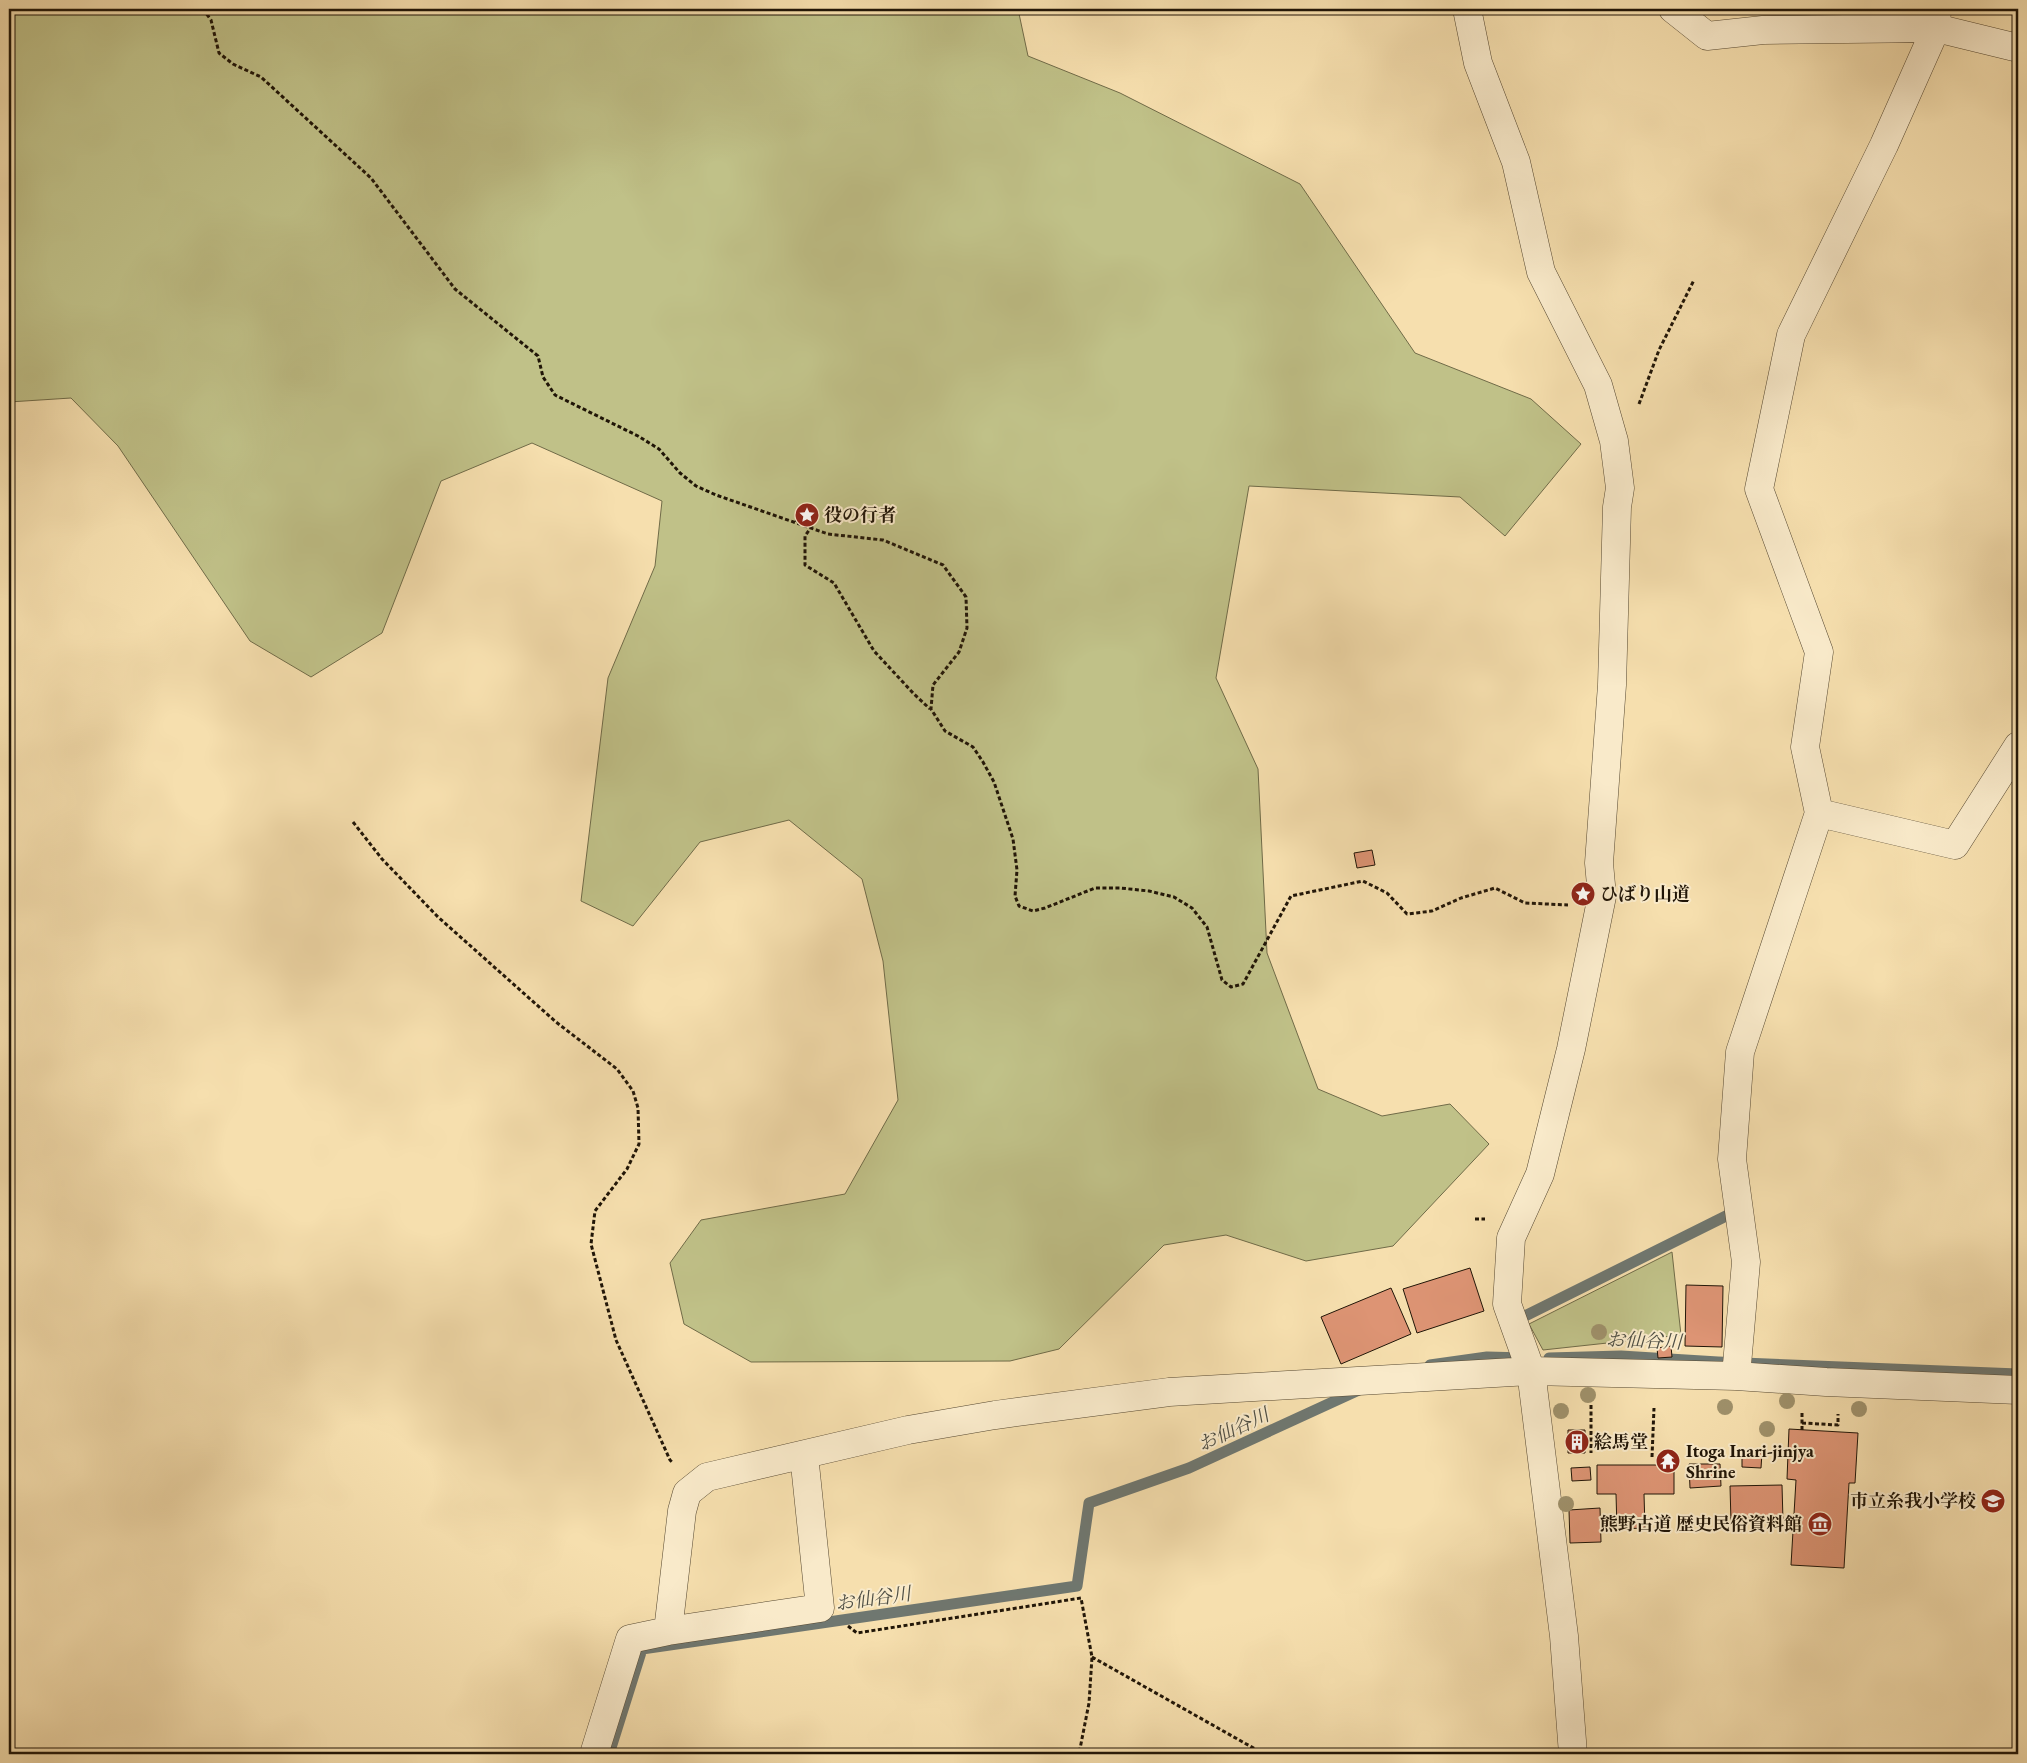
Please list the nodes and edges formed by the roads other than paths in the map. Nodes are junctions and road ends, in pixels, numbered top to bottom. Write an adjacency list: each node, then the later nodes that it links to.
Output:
1 (1467, 9): 7 (street)
2 (1673, 9): 3 (street)
3 (1937, 18): 4 (street); 6 (street)
4 (2018, 48)
5 (2018, 746): 6 (street)
6 (1819, 813): 8 (street)
7 (1531, 1371): 8 (street); 10 (street); 13 (street)
8 (1736, 1376): 9 (street)
9 (2018, 1390)
10 (804, 1455): 11 (street); 11 (street)
11 (668, 1631): 12 (street)
12 (594, 1754)
13 (1573, 1754)

